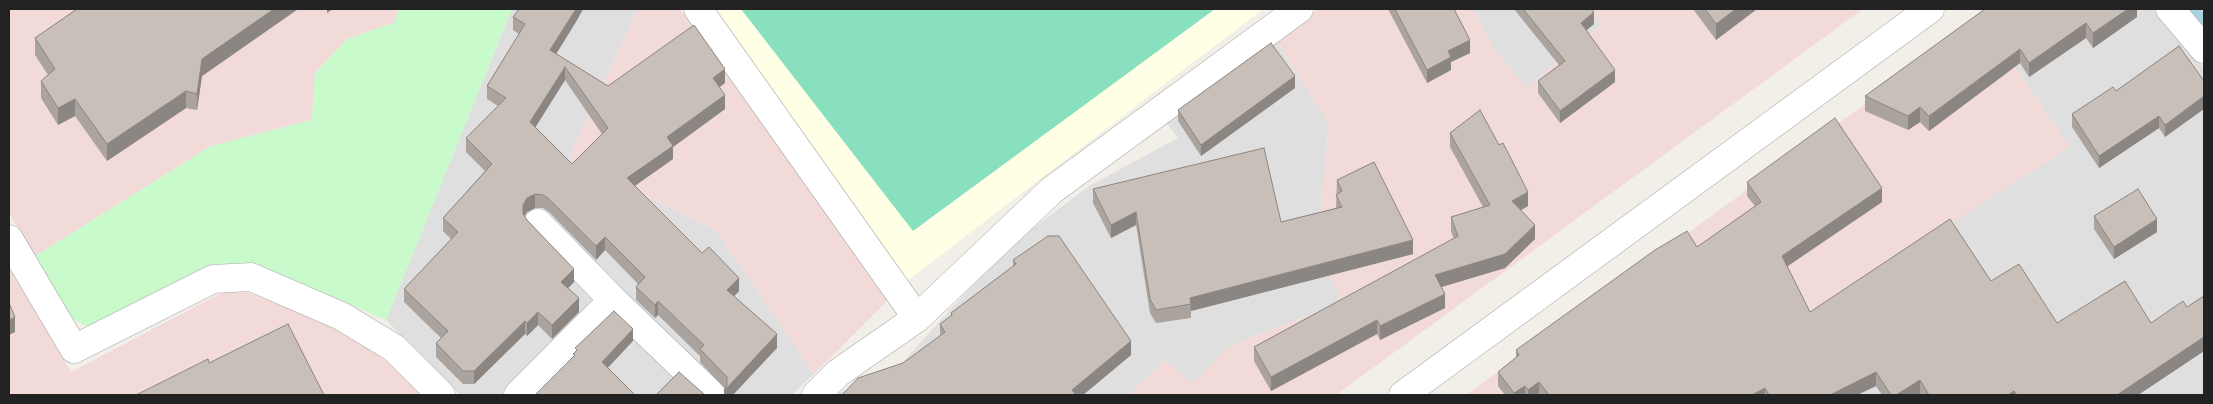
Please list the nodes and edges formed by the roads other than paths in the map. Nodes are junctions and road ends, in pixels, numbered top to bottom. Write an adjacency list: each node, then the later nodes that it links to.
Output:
1 (698, 9): 9 (street)
2 (1299, 9): 9 (street)
3 (1930, 9): 14 (street)
4 (2170, 9): 5 (street)
5 (2204, 49)
6 (538, 223): 8 (street)
7 (9, 239): 10 (street)
8 (613, 300): 11 (street); 12 (street)
9 (917, 318): 13 (street)
10 (442, 395)
11 (518, 395)
12 (712, 395)
13 (816, 395)
14 (1403, 395)

